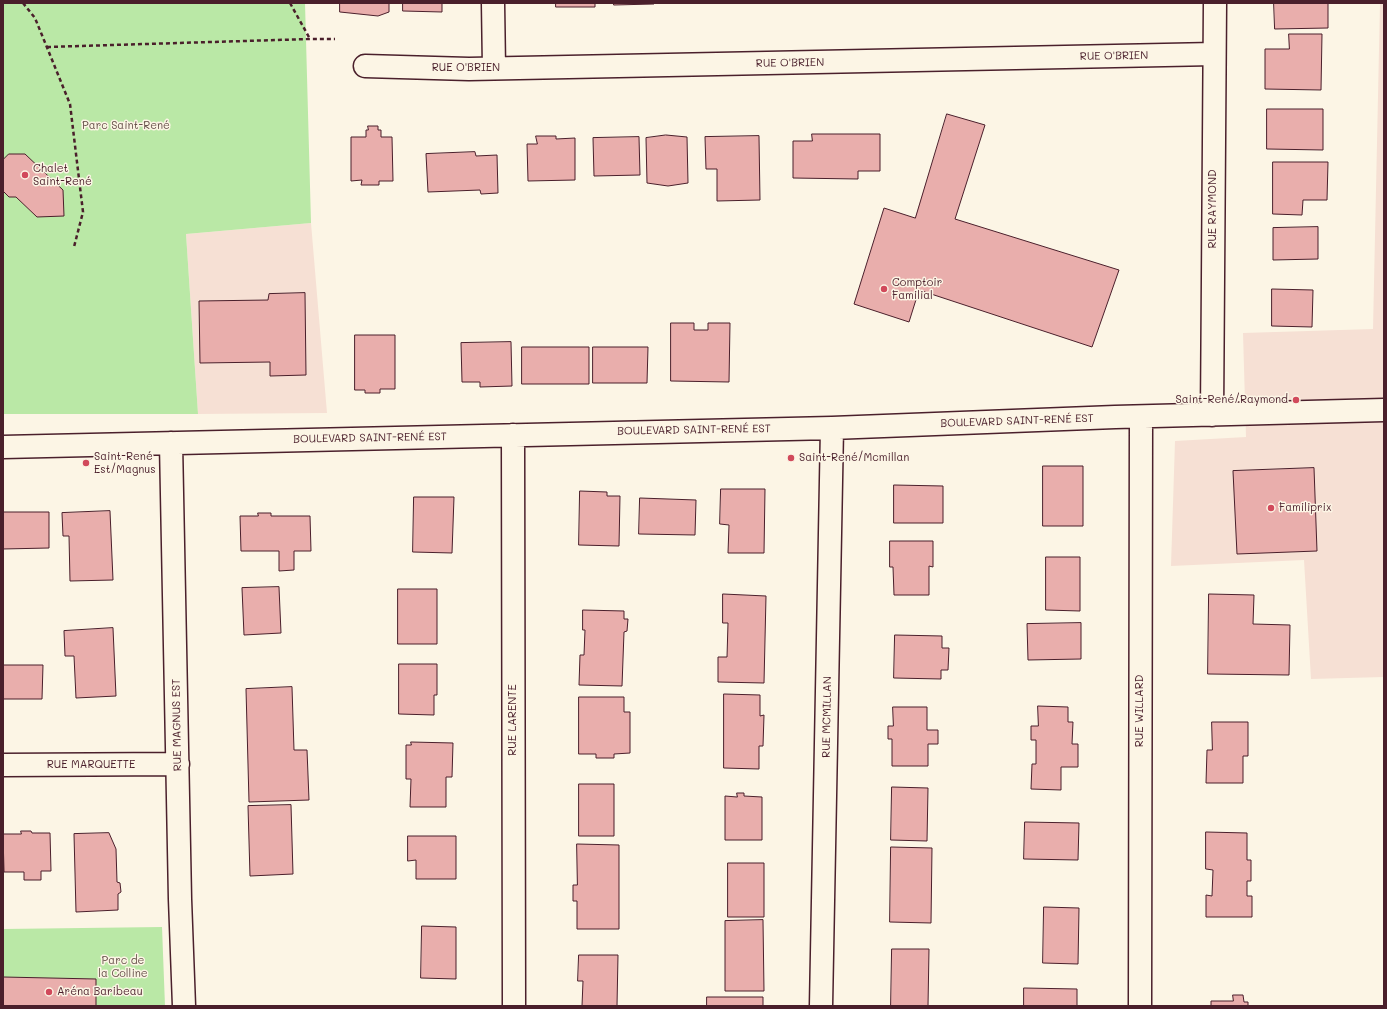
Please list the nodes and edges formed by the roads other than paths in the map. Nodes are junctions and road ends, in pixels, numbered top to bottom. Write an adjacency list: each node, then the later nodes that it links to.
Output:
1 (493, 3): 5 (street)
2 (1215, 3): 3 (street, RUE RAYMOND)
3 (1214, 54): 5 (street, RUE O'BRIEN); 7 (street, RUE RAYMOND)
4 (365, 66): 5 (street, RUE O'BRIEN)
5 (494, 68)
6 (1384, 410): 7 (street, BOULEVARD SAINT-RENÉ EST)
7 (1212, 415): 8 (street, BOULEVARD SAINT-RENÉ EST)
8 (1141, 417): 9 (street, BOULEVARD SAINT-RENÉ EST); 18 (street, RUE WILLARD)
9 (832, 428): 10 (street, BOULEVARD SAINT-RENÉ EST); 17 (street, RUE MCMILLAN)
10 (513, 434): 11 (street, BOULEVARD SAINT-RENÉ EST); 16 (street, RUE LARENTE)
11 (171, 443): 12 (street, BOULEVARD SAINT-RENÉ EST); 13 (street, RUE MAGNUS EST)
12 (3, 447)
13 (178, 764): 14 (street, RUE MARQUETTE); 15 (street, RUE MAGNUS EST)
14 (3, 765)
15 (184, 1006)
16 (514, 1006)
17 (821, 1006)
18 (1140, 1006)

